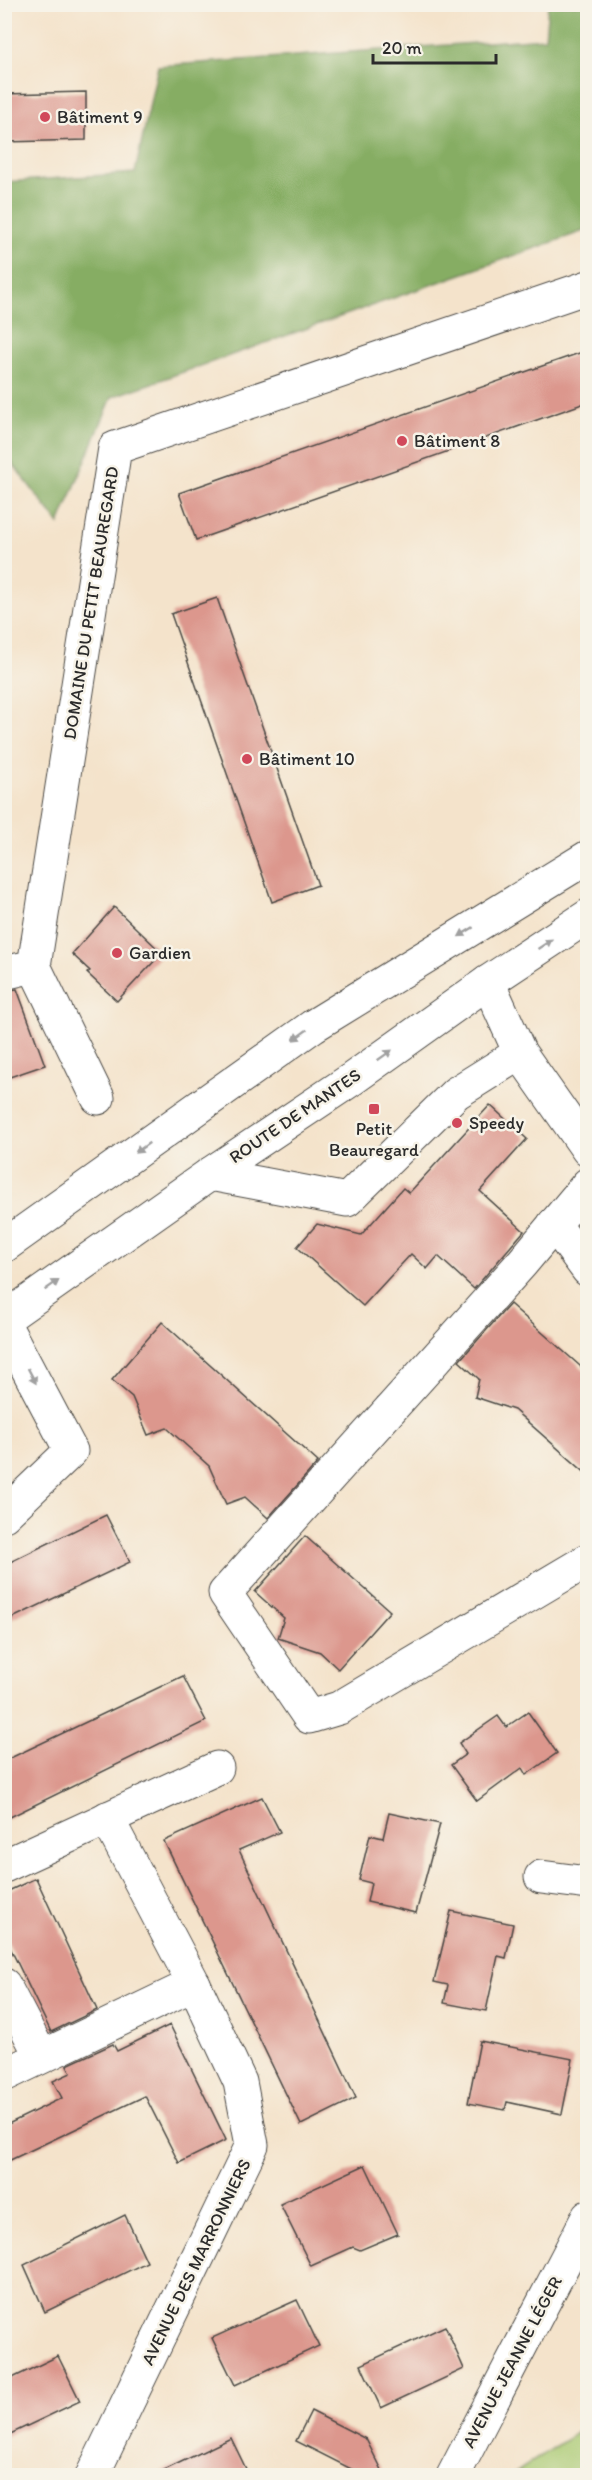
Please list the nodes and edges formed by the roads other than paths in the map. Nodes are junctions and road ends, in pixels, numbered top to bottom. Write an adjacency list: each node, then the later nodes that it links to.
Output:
1 (588, 287): 4 (street, DOMAINE DU PETIT BEAUREGARD)
2 (588, 857): 12 (street, one-way to 12)
3 (588, 916): 5 (street, ROUTE DE MANTES, one-way to 3)
4 (19, 970): 7 (street, DOMAINE DU PETIT BEAUREGARD)
5 (488, 982): 6 (street); 9 (street, ROUTE DE MANTES, one-way to 5)
6 (520, 1053): 8 (street); 9 (street)
7 (98, 1098)
8 (588, 1150)
9 (210, 1174): 14 (street, ROUTE DE MANTES, one-way to 9)
10 (588, 1184): 11 (street)
11 (554, 1224): 13 (street); 17 (street)
12 (4, 1246)
13 (588, 1270)
14 (4, 1319)
15 (4, 1324): 16 (street, one-way to 16)
16 (4, 1515)
17 (588, 1560)
18 (217, 1768): 19 (street)
19 (107, 1818): 20 (street); 23 (street, AVENUE DES MARRONNIERS)
20 (4, 1866)
21 (541, 1876): 22 (street)
22 (588, 1883)
23 (194, 1984): 25 (street); 28 (street, AVENUE DES MARRONNIERS)
24 (4, 1985): 25 (street)
25 (41, 2056): 26 (street)
26 (4, 2075)
27 (588, 2217): 29 (street, AVENUE JEANNE LÉGER)
28 (92, 2475)
29 (453, 2475)

